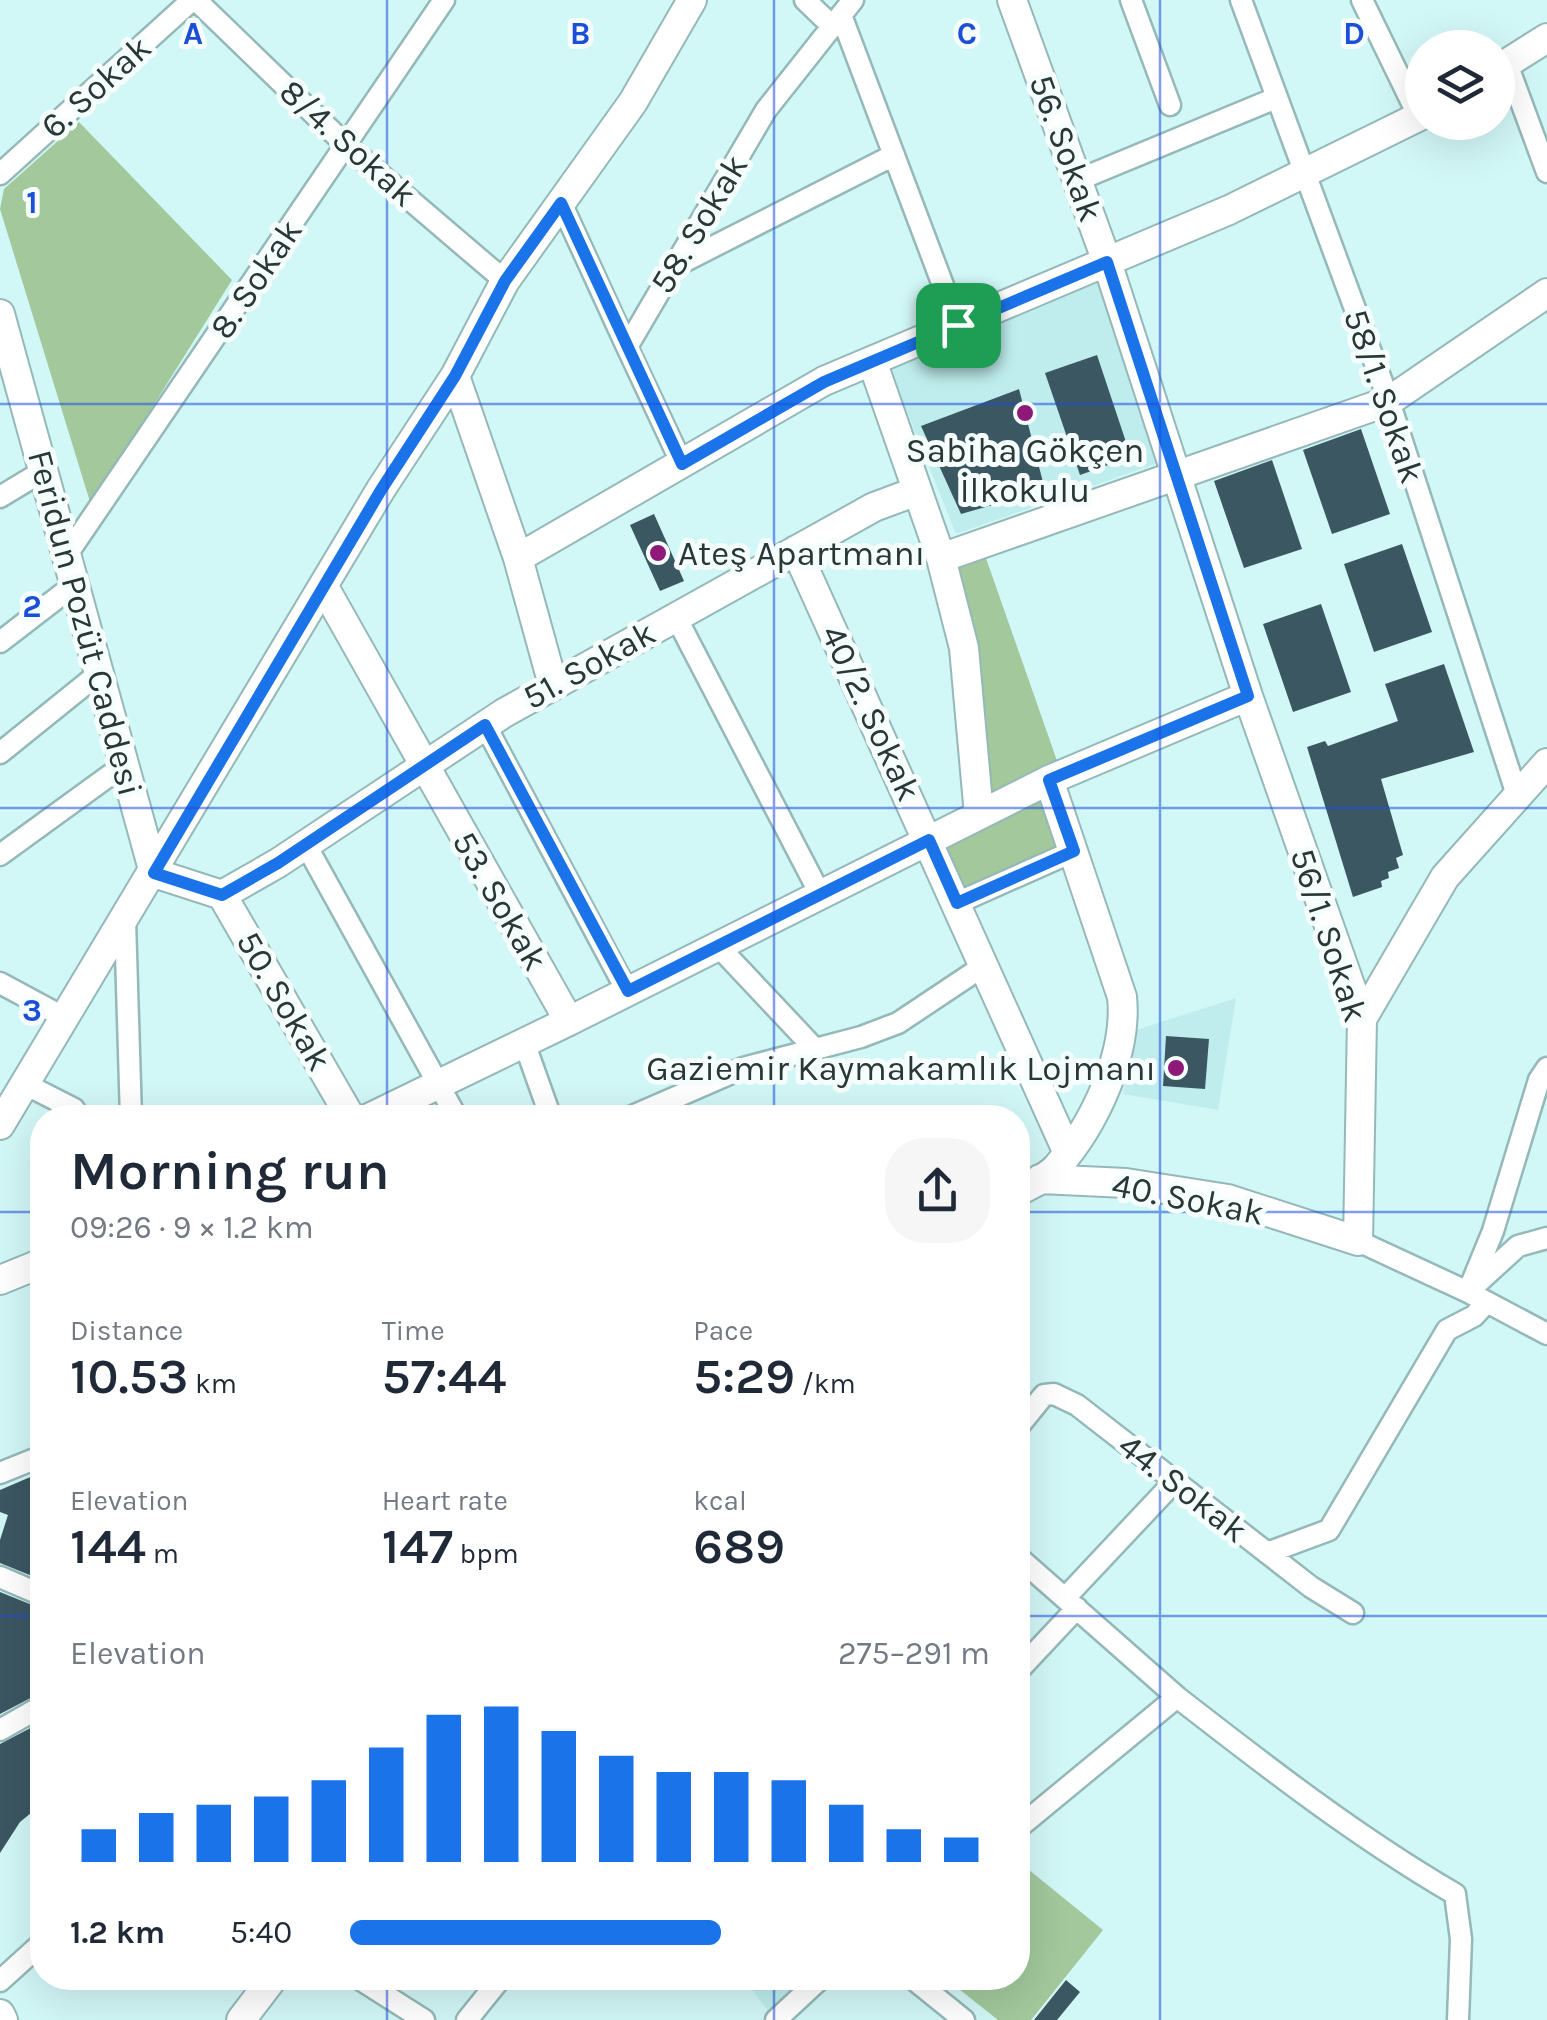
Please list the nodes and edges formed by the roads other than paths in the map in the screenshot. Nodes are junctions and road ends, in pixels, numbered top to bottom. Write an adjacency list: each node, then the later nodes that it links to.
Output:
1 (194, 0): 17 (street, 8/4. Sokak); 20 (street, 6. Sokak)
2 (444, 0): 17 (street, 8. Sokak)
3 (692, 0): 23 (street)
4 (805, 0): 9 (street)
5 (1012, 0): 22 (street, 56. Sokak)
6 (1131, 0): 15 (street)
7 (1241, 0): 14 (street, 58/1. Sokak)
8 (1362, 0): 12 (street)
9 (842, 13): 18 (street); 25 (street, 58. Sokak)
10 (1547, 38): 11 (street)
11 (1515, 58)
12 (1405, 85)
13 (1515, 97): 19 (street)
14 (1276, 98): 21 (street, 58/1. Sokak); 22 (street)
15 (1170, 105)
16 (1405, 124): 21 (street)
17 (346, 146): 26 (street, 8/4. Sokak); 40 (street, 8. Sokak)
18 (894, 155): 25 (street); 29 (street)
19 (1547, 172)
20 (0, 174)
21 (1304, 174): 24 (street); 33 (street, 58/1. Sokak)
22 (1078, 180): 24 (street, 56. Sokak)
23 (561, 203): 26 (street); 30 (street)
24 (1107, 262): 29 (street); 36 (street, 56. Sokak)
25 (675, 266): 30 (street, 58. Sokak)
26 (505, 281): 32 (street)
27 (1547, 293): 33 (street)
28 (0, 314): 35 (street, Feridun Pozüt Caddesi)
29 (958, 325): 31 (street)
30 (627, 347): 34 (street)
31 (872, 361): 34 (street); 37 (street)
32 (455, 376): 41 (street); 44 (street)
33 (1389, 400): 36 (street); 56 (street, 58/1. Sokak)
34 (682, 464): 41 (street)
35 (43, 471): 38 (street); 40 (street, Feridun Pozüt Caddesi)
36 (1176, 473): 42 (street); 49 (street, 56. Sokak)
37 (918, 491): 39 (street, 51. Sokak); 42 (street)
38 (0, 497)
39 (796, 550): 45 (street, 51. Sokak); 58 (street, 40/2. Sokak)
40 (66, 556): 43 (street, Feridun Pozüt Caddesi)
41 (518, 558): 48 (street)
42 (941, 558): 57 (street)
43 (74, 585): 46 (street); 47 (street, Feridun Pozüt Caddesi)
44 (324, 586): 53 (street, 53. Sokak); 62 (street)
45 (676, 616): 48 (street, 51. Sokak); 63 (street)
46 (0, 642)
47 (98, 674): 51 (street); 52 (street, Feridun Pozüt Caddesi)
48 (553, 685): 50 (street, 51. Sokak)
49 (1248, 696): 55 (street); 72 (street, 56/1. Sokak)
50 (485, 725): 53 (street, 51. Sokak); 70 (street)
51 (0, 754)
52 (124, 765): 61 (street); 62 (street, Feridun Pozüt Caddesi)
53 (423, 766): 59 (street, 51. Sokak); 73 (street, 53. Sokak)
54 (1545, 769): 56 (street)
55 (1049, 780): 57 (street); 60 (street)
56 (1517, 795): 72 (street)
57 (979, 815): 58 (street)
58 (929, 840): 63 (street); 65 (street, 40/2. Sokak)
59 (306, 845): 64 (street, 51. Sokak); 77 (street)
60 (1074, 851): 65 (street); 87 (street)
61 (0, 855)
62 (154, 873): 64 (street, 50. Sokak); 66 (street)
63 (820, 894): 67 (street)
64 (222, 895): 81 (street, 50. Sokak)
65 (957, 903): 68 (street, 40/2. Sokak)
66 (125, 920): 71 (street); 80 (street)
67 (718, 946): 70 (street); 75 (street)
68 (985, 965): 75 (street); 87 (street, 40/2. Sokak)
69 (0, 983): 71 (street)
70 (628, 991): 73 (street)
71 (65, 1018): 78 (street)
72 (1362, 1019): 91 (street, 56/1. Sokak)
73 (568, 1021): 74 (street)
74 (524, 1042): 77 (street); 84 (street)
75 (815, 1049): 85 (street)
76 (1547, 1068): 94 (street)
77 (440, 1083): 82 (street); 83 (street)
78 (25, 1084): 79 (street); 86 (street)
79 (66, 1105)
80 (132, 1105)
81 (343, 1105)
82 (395, 1105)
83 (451, 1105)
84 (546, 1105)
85 (658, 1105)
86 (0, 1124)
87 (1067, 1152): 88 (street)
88 (1030, 1184)
89 (1030, 1185): 91 (street, 40. Sokak)
90 (1547, 1238): 94 (street)
91 (1358, 1242): 94 (street)
92 (30, 1268): 93 (street)
93 (0, 1280)
94 (1468, 1292): 95 (street)
95 (1488, 1302): 96 (street); 101 (street)
96 (1547, 1334)
97 (1030, 1413): 100 (street, 44. Sokak)
98 (30, 1461): 99 (street)
99 (0, 1473)
100 (1174, 1481): 101 (street, 44. Sokak); 105 (street)
101 (1266, 1553): 106 (street, 44. Sokak)
102 (1030, 1567): 105 (street)
103 (0, 1577): 104 (street)
104 (30, 1590)
105 (1071, 1603): 107 (street); 108 (street)
106 (1353, 1612)
107 (1030, 1656)
108 (1177, 1697): 111 (street); 124 (street)
109 (30, 1713): 110 (street)
110 (0, 1730)
111 (1030, 1818)
112 (30, 1953): 113 (street)
113 (0, 1982)
114 (264, 1990): 119 (street)
115 (377, 1990): 120 (street)
116 (491, 1990): 121 (street)
117 (808, 1990): 122 (street)
118 (927, 1990): 123 (street)
119 (241, 2020)
120 (424, 2020)
121 (467, 2020)
122 (776, 2020)
123 (964, 2020)
124 (1458, 2020)

